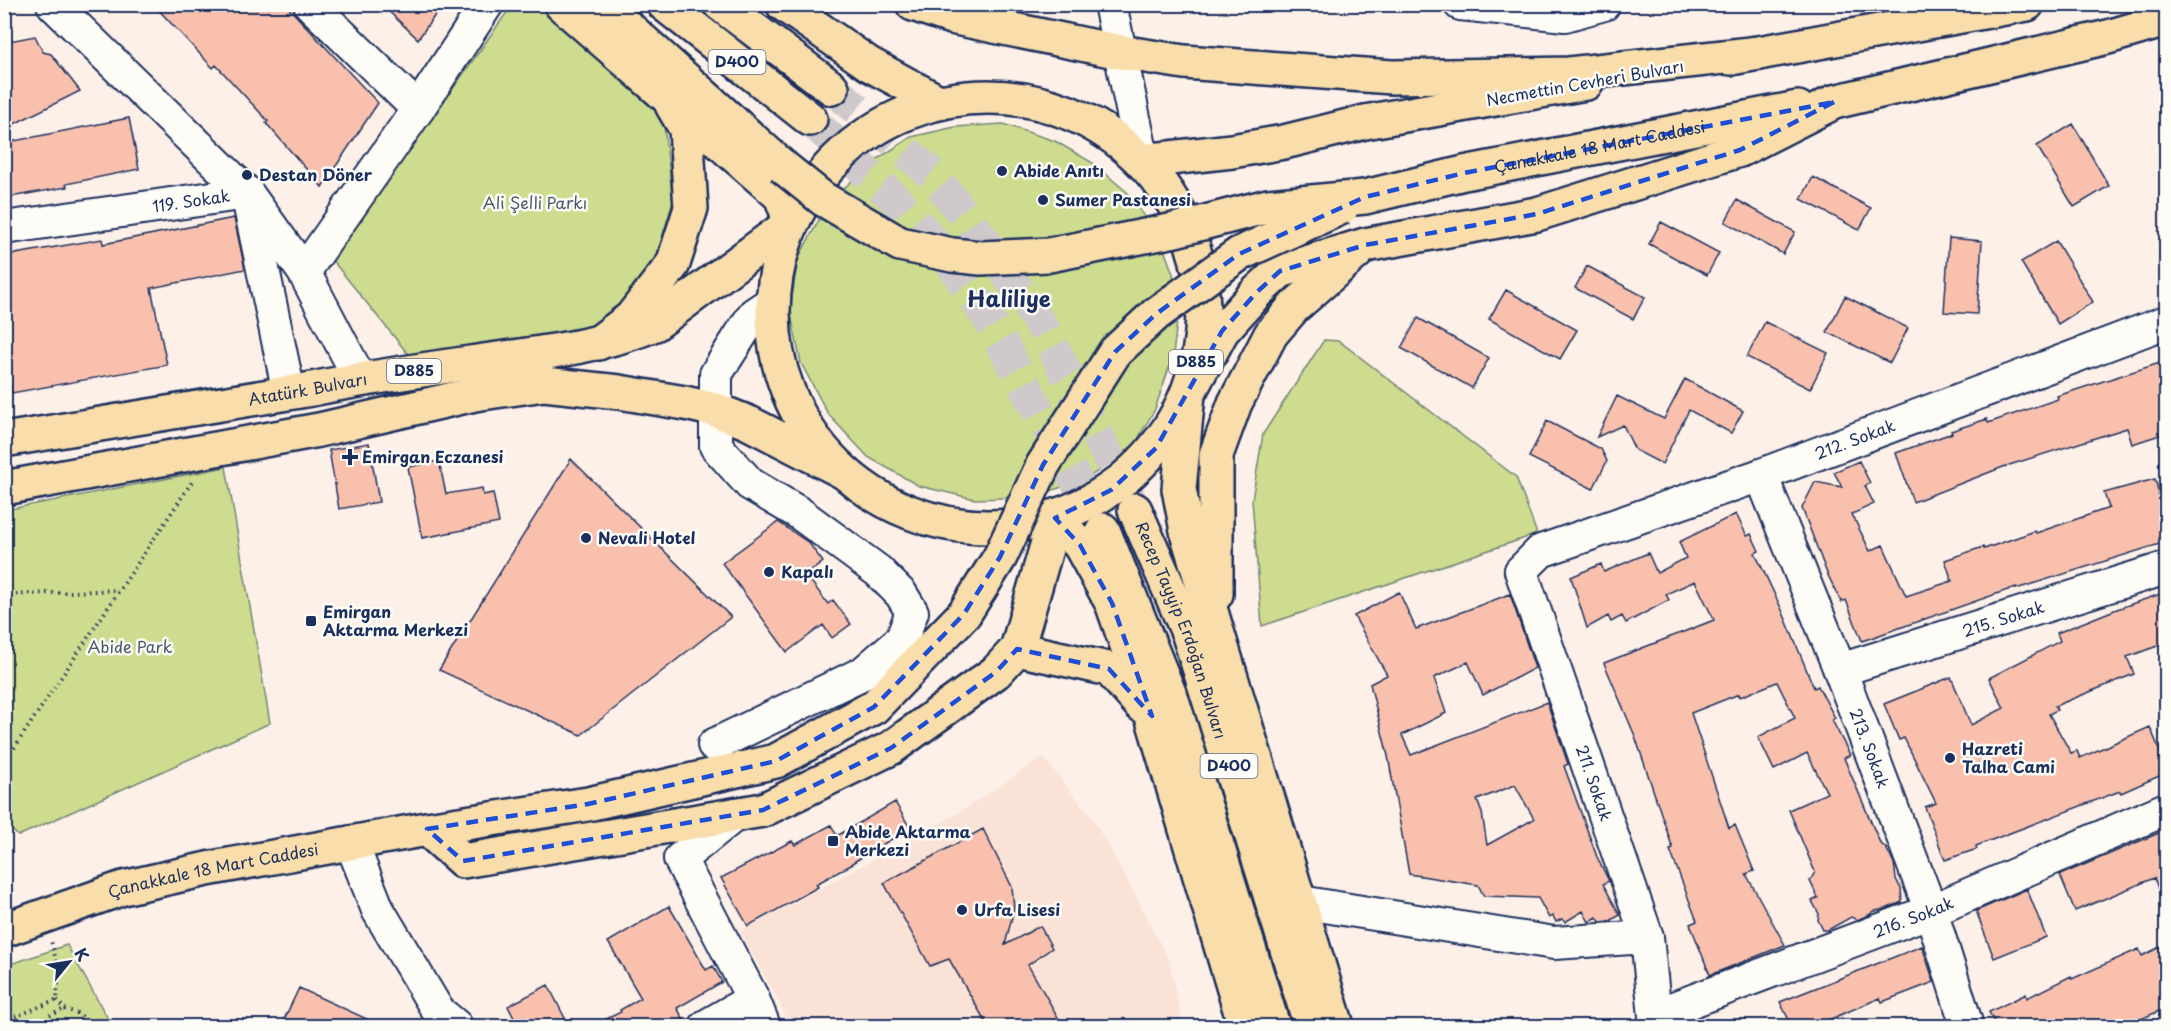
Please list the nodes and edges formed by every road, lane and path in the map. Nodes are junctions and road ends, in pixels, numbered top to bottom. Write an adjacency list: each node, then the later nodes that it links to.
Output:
1 (53, 4): 26 (street)
2 (310, 4): 23 (street)
3 (487, 4): 23 (street)
4 (561, 4): 20 (main road)
5 (602, 4): 27 (main road, bridge)
6 (664, 4): 24 (main road, D400)
7 (720, 4): 19 (main road, D400)
8 (783, 4): 21 (main road)
9 (914, 4): 17 (main road)
10 (1110, 4): 17 (street)
11 (1460, 4): 12 (street)
12 (1604, 4)
13 (2014, 7): 18 (main road, Necmettin Cevheri Bulvarı)
14 (2166, 20): 16 (main road)
15 (2166, 34): 16 (main road)
16 (2108, 37): 22 (main road)
17 (1120, 52): 18 (main road); 25 (street)
18 (1760, 53): 25 (main road, Necmettin Cevheri Bulvarı)
19 (832, 88)
20 (667, 96): 28 (main road); 34 (main road)
21 (937, 101): 25 (main road, D885); 28 (main road, D885)
22 (1834, 102): 27 (main road, Çanakkale 18 Mart Caddesi); 30 (main road)
23 (418, 109): 31 (street)
24 (810, 119)
25 (1143, 161): 37 (main road, D885)
26 (247, 193): 29 (street, 119. Sokak); 31 (street); 36 (street, 119. Sokak)
27 (1365, 197): 59 (main road, Çanakkale 18 Mart Caddesi, bridge)
28 (791, 223): 32 (main road, D885); 34 (main road, Atatürk Bulvarı / D885)
29 (4, 228)
30 (1365, 245): 37 (main road); 51 (main road)
31 (304, 272): 35 (street)
32 (772, 302): 38 (street); 41 (main road, D885)
33 (2166, 322): 42 (street, 212. Sokak)
34 (598, 343): 35 (main road, Atatürk Bulvarı / D885)
35 (360, 379): 36 (main road, Atatürk Bulvarı / D885)
36 (289, 393): 39 (main road, Atatürk Bulvarı / D885)
37 (1188, 394): 45 (main road, D885); 51 (main road)
38 (716, 410): 40 (main road); 41 (main road); 55 (street)
39 (4, 440)
40 (213, 450): 43 (main road); 49 (path)
41 (842, 471): 45 (main road, D885)
42 (1761, 475): 47 (street, 212. Sokak); 53 (street, 213. Sokak)
43 (4, 488)
44 (1135, 510): 77 (main road, Recep Tayyip Erdoğan Bulvarı / D400)
45 (1055, 518): 52 (main road); 54 (main road)
46 (1102, 530): 76 (main road, Recep Tayyip Erdoğan Bulvarı / D400)
47 (1541, 551): 65 (street, 211. Sokak)
48 (2166, 568): 53 (street, 215. Sokak)
49 (118, 590): 50 (path); 56 (path)
50 (4, 596)
51 (1215, 623): 61 (main road)
52 (1017, 649): 54 (main road); 58 (main road)
53 (1840, 670): 62 (street, 213. Sokak)
54 (1152, 716): 75 (main road)
55 (714, 745)
56 (4, 763)
57 (2166, 809): 62 (street, 216. Sokak)
58 (736, 814): 59 (main road); 68 (street)
59 (427, 829): 60 (main road, Çanakkale 18 Mart Caddesi)
60 (351, 842): 63 (main road, Çanakkale 18 Mart Caddesi); 73 (street)
61 (1300, 902): 65 (street); 78 (main road)
62 (1931, 911): 70 (street, 216. Sokak); 79 (street, 213. Sokak)
63 (44, 917): 64 (main road, Çanakkale 18 Mart Caddesi); 66 (path)
64 (4, 930)
65 (1647, 937): 70 (street, 211. Sokak)
66 (57, 1000): 67 (path); 69 (path)
67 (64, 1009): 71 (path); 72 (path)
68 (758, 1013): 74 (street)
69 (4, 1021)
70 (1655, 1021)
71 (44, 1026)
72 (88, 1026)
73 (456, 1026)
74 (706, 1026)
75 (1245, 1026)
76 (1273, 1026)
77 (1311, 1026)
78 (1337, 1026)
79 (1967, 1026)

